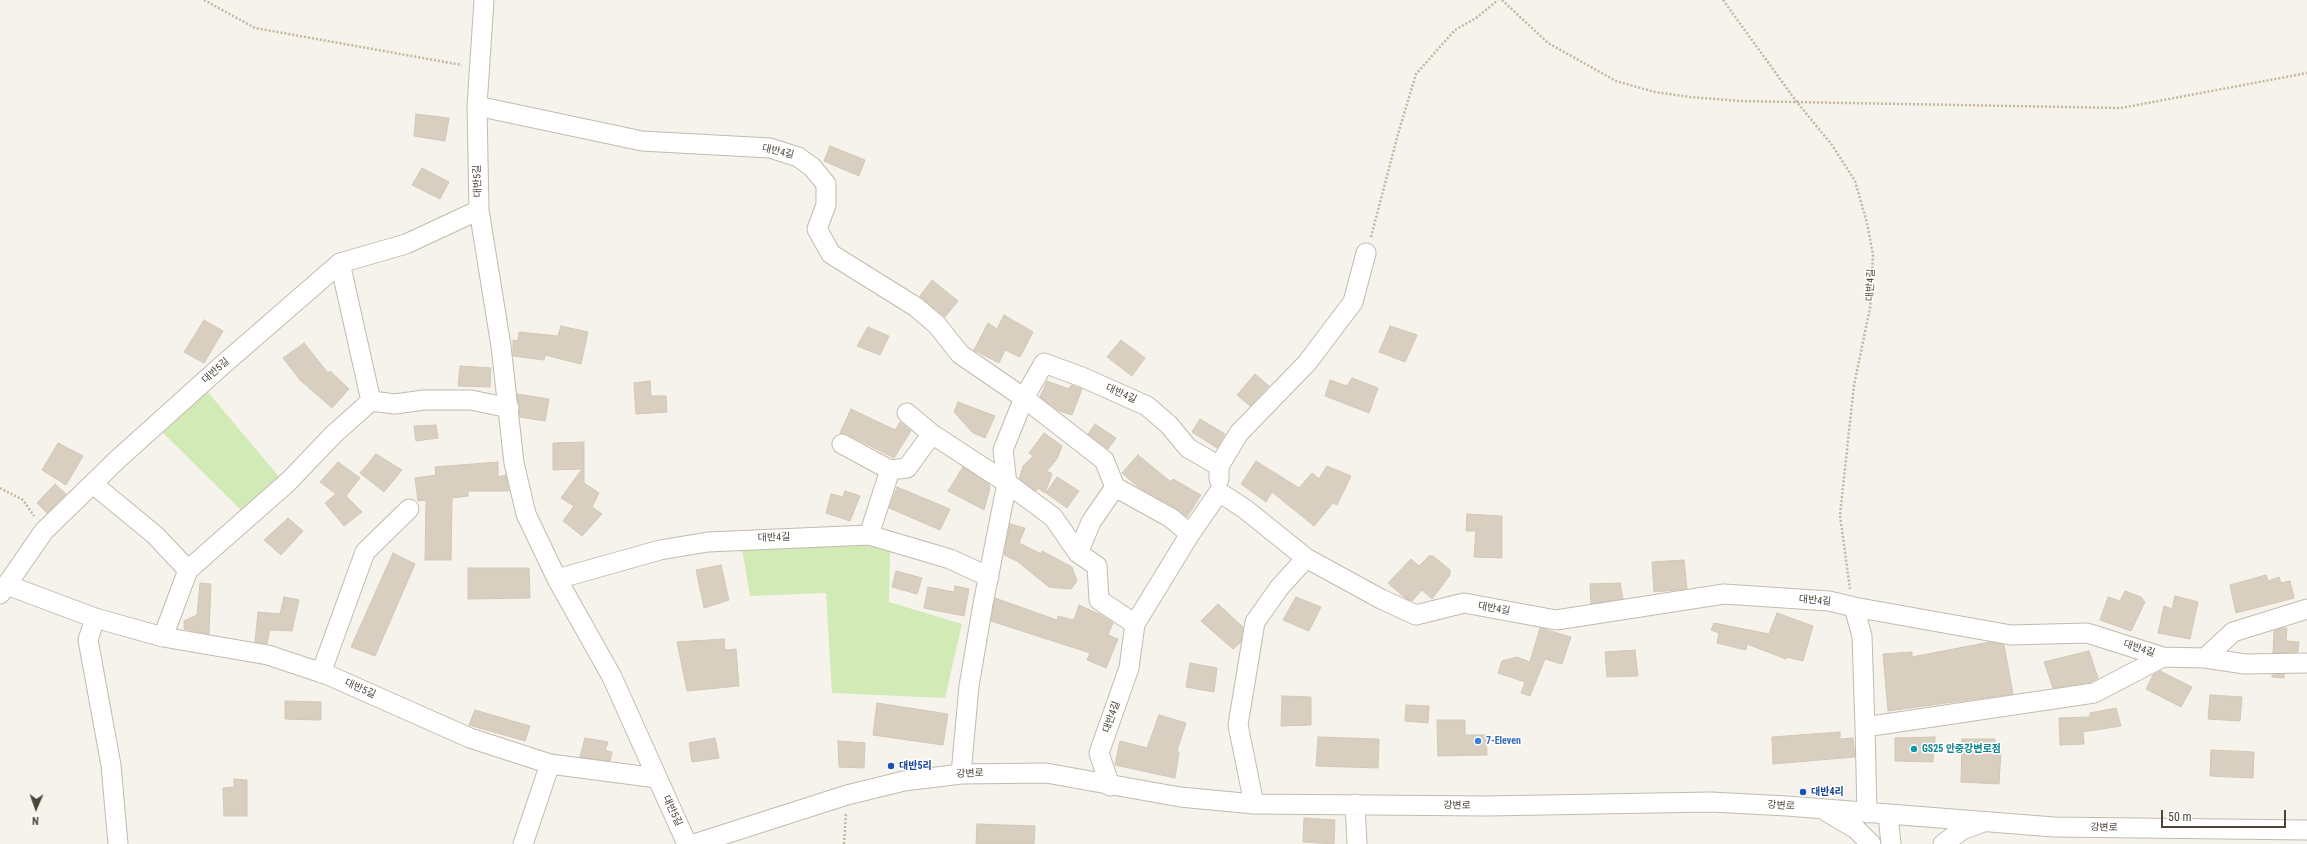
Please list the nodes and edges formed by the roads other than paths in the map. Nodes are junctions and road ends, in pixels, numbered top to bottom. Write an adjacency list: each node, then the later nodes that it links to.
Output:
1 (484, 0): 2 (street, 대반5길)
2 (477, 106): 3 (street, 대반5길); 6 (street, 대반4길)
3 (479, 210): 5 (street); 8 (street, 대반5길)
4 (1366, 253): 12 (street)
5 (340, 263): 7 (street); 15 (street, 대반5길)
6 (1024, 398): 12 (street, 대반4길); 14 (street, 대반4길); 16 (street, 대반4길)
7 (371, 401): 8 (street); 23 (street)
8 (509, 408): 25 (street, 대반5길)
9 (908, 413): 10 (street)
10 (932, 434): 13 (street); 14 (street)
11 (842, 444): 13 (street)
12 (1219, 466): 17 (street)
13 (890, 470): 20 (street)
14 (1007, 483): 21 (street); 24 (street, 대반4길)
15 (93, 484): 23 (street); 26 (street, 대반5길)
16 (1116, 487): 19 (street); 21 (street)
17 (1219, 492): 19 (street, 대반4길); 22 (street, 대반4길)
18 (409, 509): 35 (street)
19 (1190, 534): 30 (street, 대반4길)
20 (869, 535): 24 (street, 대반4길); 25 (street, 대반4길)
21 (1078, 553): 30 (street)
22 (1306, 558): 27 (street, 대반4길); 41 (street)
23 (188, 570): 31 (street)
24 (989, 577): 38 (street, 대반4길)
25 (557, 579): 39 (street, 대반5길)
26 (2, 592): 29 (street, 대반5길)
27 (1854, 607): 32 (street, 대반4길); 36 (street)
28 (2307, 609): 33 (street)
29 (95, 618): 31 (street, 대반5길); 48 (street)
30 (1136, 624): 40 (street, 대반4길)
31 (163, 637): 35 (street, 대반5길)
32 (2163, 657): 33 (street, 대반4길); 36 (street, 대반4길)
33 (2205, 658): 34 (street, 대반4길)
34 (2307, 663)
35 (321, 672): 37 (street, 대반5길)
36 (1865, 727): 44 (street)
37 (550, 764): 39 (street, 대반5길); 49 (street)
38 (961, 774): 40 (street, 강변로); 51 (street, 강변로)
39 (657, 778): 50 (street, 대반5길)
40 (1110, 786): 41 (street, 강변로)
41 (1254, 804): 42 (street, 강변로)
42 (1355, 804): 43 (street, 강변로); 52 (street)
43 (1822, 810): 44 (street, 강변로); 53 (street)
44 (1867, 813): 45 (street, 강변로)
45 (1892, 815): 46 (street, 강변로); 54 (street); 55 (street)
46 (1984, 822): 47 (street, 강변로); 56 (street)
47 (2307, 830)
48 (118, 844)
49 (523, 844)
50 (688, 844)
51 (694, 844)
52 (1357, 844)
53 (1871, 844)
54 (1891, 844)
55 (1898, 844)
56 (1943, 844)

